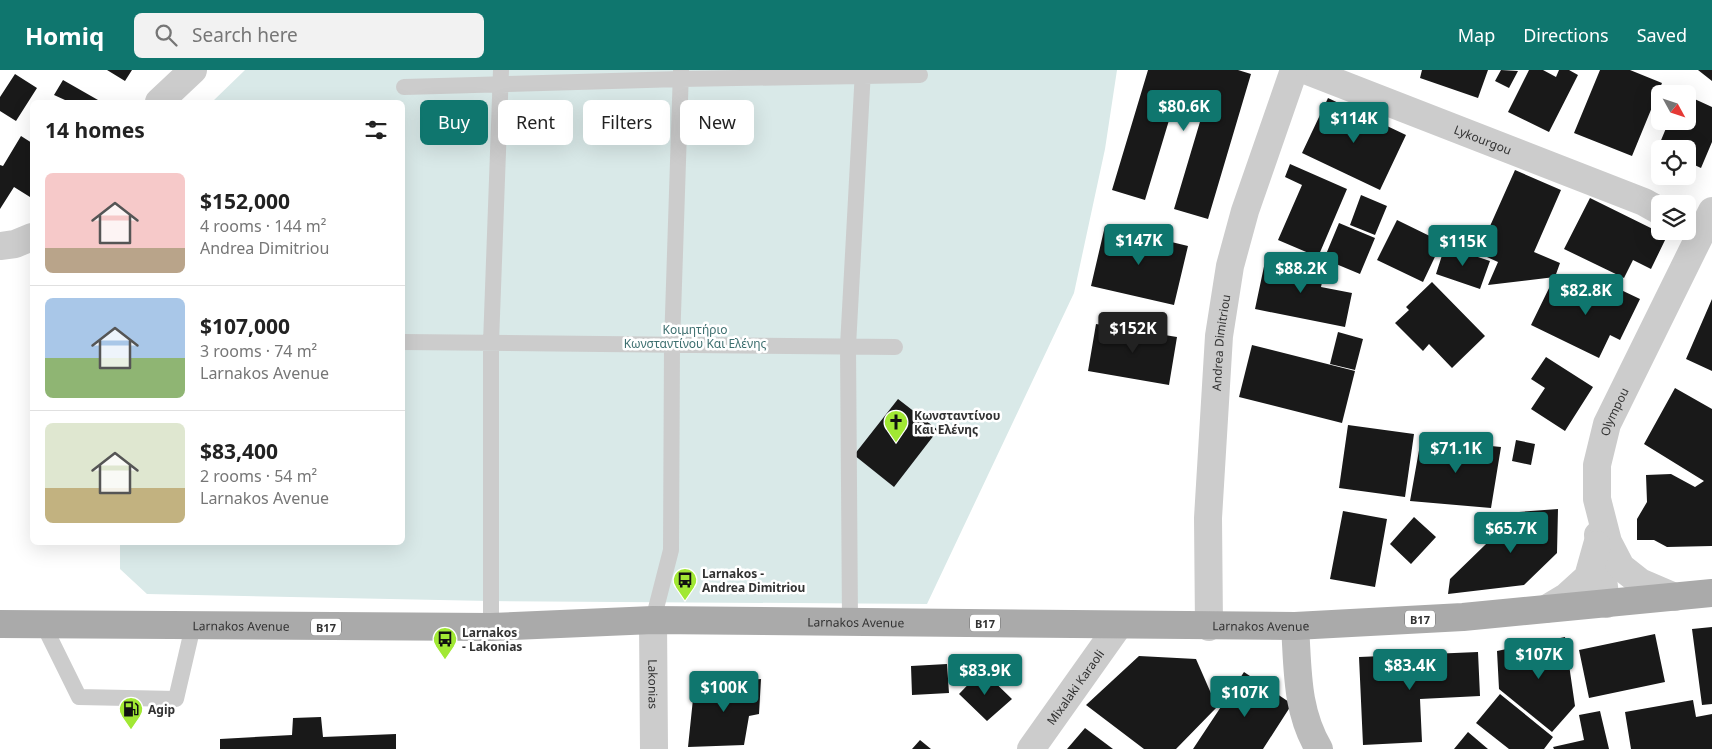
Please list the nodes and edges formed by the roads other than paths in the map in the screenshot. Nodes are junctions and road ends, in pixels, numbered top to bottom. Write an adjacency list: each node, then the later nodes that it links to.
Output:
1 (193, 70): 9 (street)
2 (1294, 70): 32 (street, Andrea Dimitriou)
3 (1305, 70): 10 (street, Lykourgou)
4 (863, 73): 5 (lane); 6 (lane); 18 (lane)
5 (681, 74): 7 (lane); 17 (lane)
6 (920, 75)
7 (500, 78): 8 (lane); 16 (lane)
8 (404, 87)
9 (162, 100)
10 (1651, 206)
11 (1712, 211): 13 (street, Olympou)
12 (30, 238): 14 (street)
13 (1698, 242): 20 (street, Olympou)
14 (0, 246)
15 (405, 342): 16 (lane)
16 (491, 343): 17 (lane); 34 (lane)
17 (672, 345): 18 (lane); 26 (lane)
18 (848, 346): 19 (lane); 27 (lane)
19 (895, 346)
20 (1597, 499): 21 (street); 23 (street, Olympou)
21 (1598, 541): 24 (street); 25 (street)
22 (1712, 593): 23 (main road, Larnakos Avenue / B17)
23 (1674, 597): 24 (main road, Larnakos Avenue / B17)
24 (1606, 604): 25 (main road, Larnakos Avenue / B17)
25 (1546, 610): 33 (main road, Larnakos Avenue / B17)
26 (653, 620): 27 (main road, Larnakos Avenue / B17); 34 (main road, Larnakos Avenue / B17); 35 (street, Lakonias)
27 (850, 620): 30 (main road, Larnakos Avenue / B17)
28 (0, 624): 29 (main road, Larnakos Avenue / B17)
29 (43, 624): 31 (main road, Larnakos Avenue / B17); 31 (lane)
30 (1119, 625): 32 (main road, Larnakos Avenue / B17); 36 (street, Mixalaki Karaoli)
31 (193, 626): 34 (main road, Larnakos Avenue / B17)
32 (1209, 626): 33 (main road, Larnakos Avenue / B17)
33 (1295, 626): 37 (street)
34 (491, 628)
35 (654, 749)
36 (1031, 749)
37 (1319, 749)

